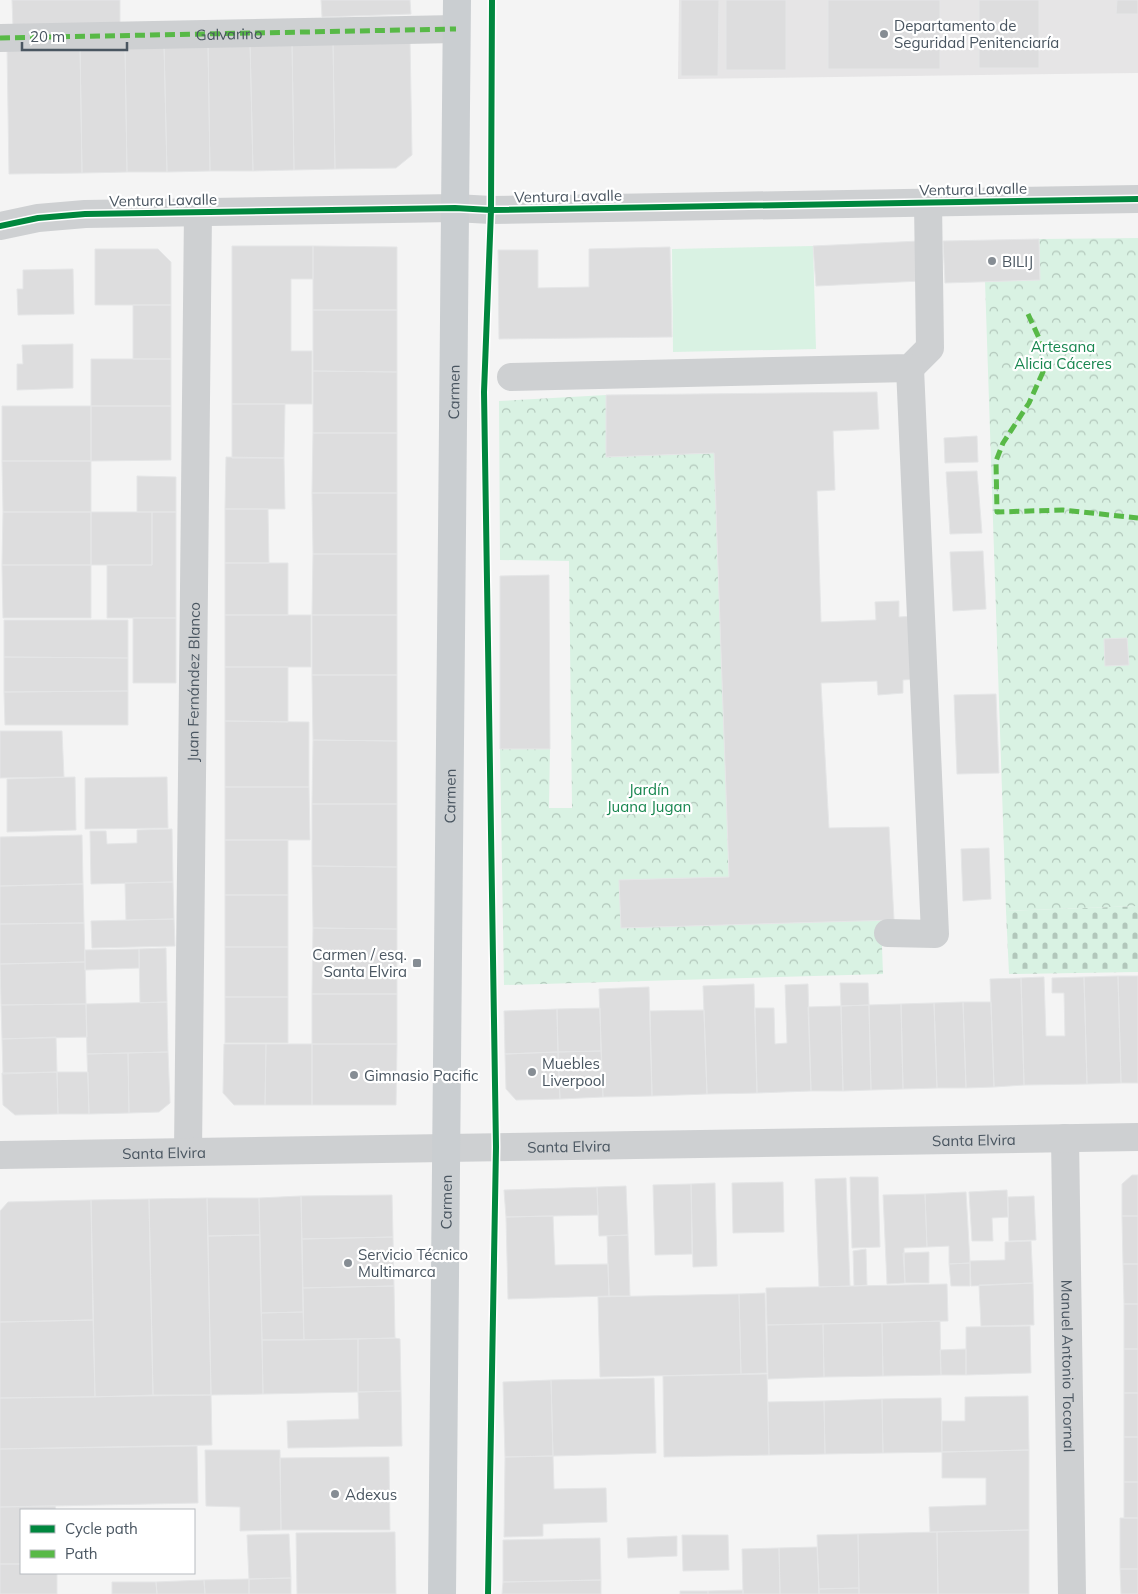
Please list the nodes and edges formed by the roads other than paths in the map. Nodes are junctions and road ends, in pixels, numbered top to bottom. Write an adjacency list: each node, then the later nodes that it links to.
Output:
1 (457, 0): 2 (main road, Carmen)
2 (456, 29): 3 (street, Galvarino); 6 (main road, Carmen)
3 (0, 38)
4 (1138, 199): 5 (street, Ventura Lavalle)
5 (928, 202): 6 (street, Ventura Lavalle); 9 (street)
6 (455, 208): 7 (street, Ventura Lavalle); 14 (main road, Carmen)
7 (198, 212): 8 (street, Ventura Lavalle); 15 (street, Juan Fernández Blanco)
8 (0, 226)
9 (910, 368): 10 (street); 11 (street)
10 (511, 377)
11 (888, 933)
12 (1138, 1137): 13 (street, Santa Elvira)
13 (1065, 1138): 14 (street, Santa Elvira); 18 (street, Manuel Antonio Tocornal)
14 (447, 1148): 15 (street, Santa Elvira); 17 (main road, Carmen)
15 (188, 1152): 16 (street, Santa Elvira)
16 (0, 1155)
17 (442, 1594)
18 (1072, 1594)

